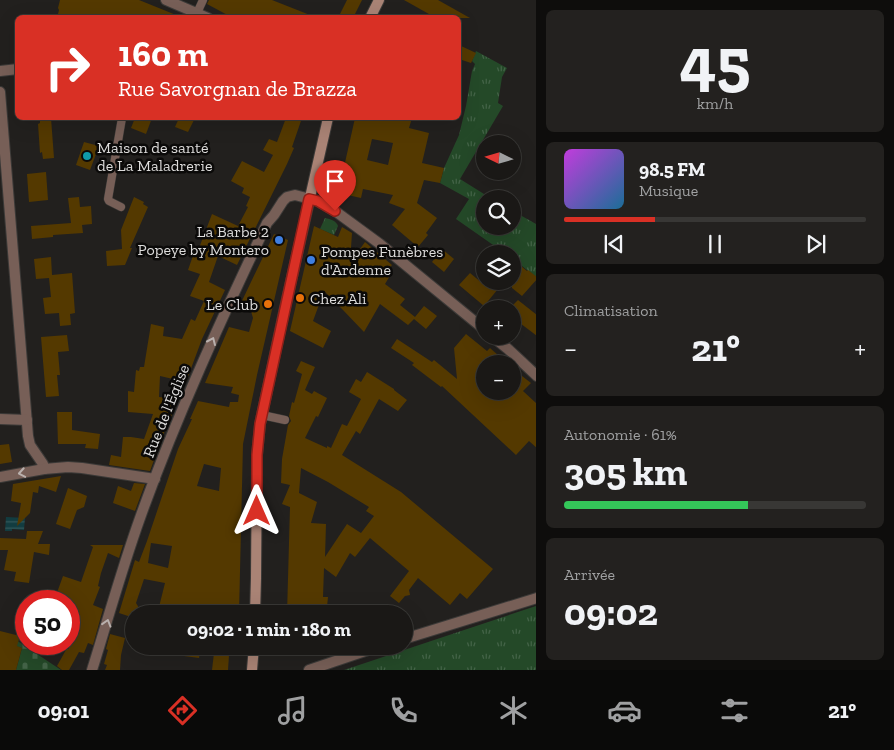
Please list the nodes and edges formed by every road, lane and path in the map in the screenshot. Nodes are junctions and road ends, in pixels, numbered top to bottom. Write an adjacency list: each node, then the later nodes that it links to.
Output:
1 (166, 0): 4 (street)
2 (204, 0): 5 (lane)
3 (379, 0): 7 (main road)
4 (184, 13): 5 (street)
5 (197, 13): 6 (street)
6 (201, 15)
7 (372, 15)
8 (15, 69): 9 (street)
9 (0, 71)
10 (0, 92): 20 (street)
11 (122, 120): 14 (lane)
12 (328, 120): 13 (main road)
13 (309, 199): 15 (street); 18 (main road); 24 (street, Rue de l'Église, one-way to 13)
14 (121, 207)
15 (476, 323)
16 (502, 345): 17 (street)
17 (536, 376)
18 (262, 415): 21 (lane); 26 (main road)
19 (0, 419): 20 (street)
20 (27, 420): 22 (street)
21 (285, 420)
22 (44, 469): 23 (street, one-way to 23); 24 (street)
23 (0, 477)
24 (155, 479): 30 (street, Rue de l'Église, one-way to 24)
25 (536, 598): 27 (street)
26 (255, 605)
27 (413, 636)
28 (253, 655): 31 (main road)
29 (353, 655): 32 (street)
30 (92, 670)
31 (252, 670)
32 (309, 670)

